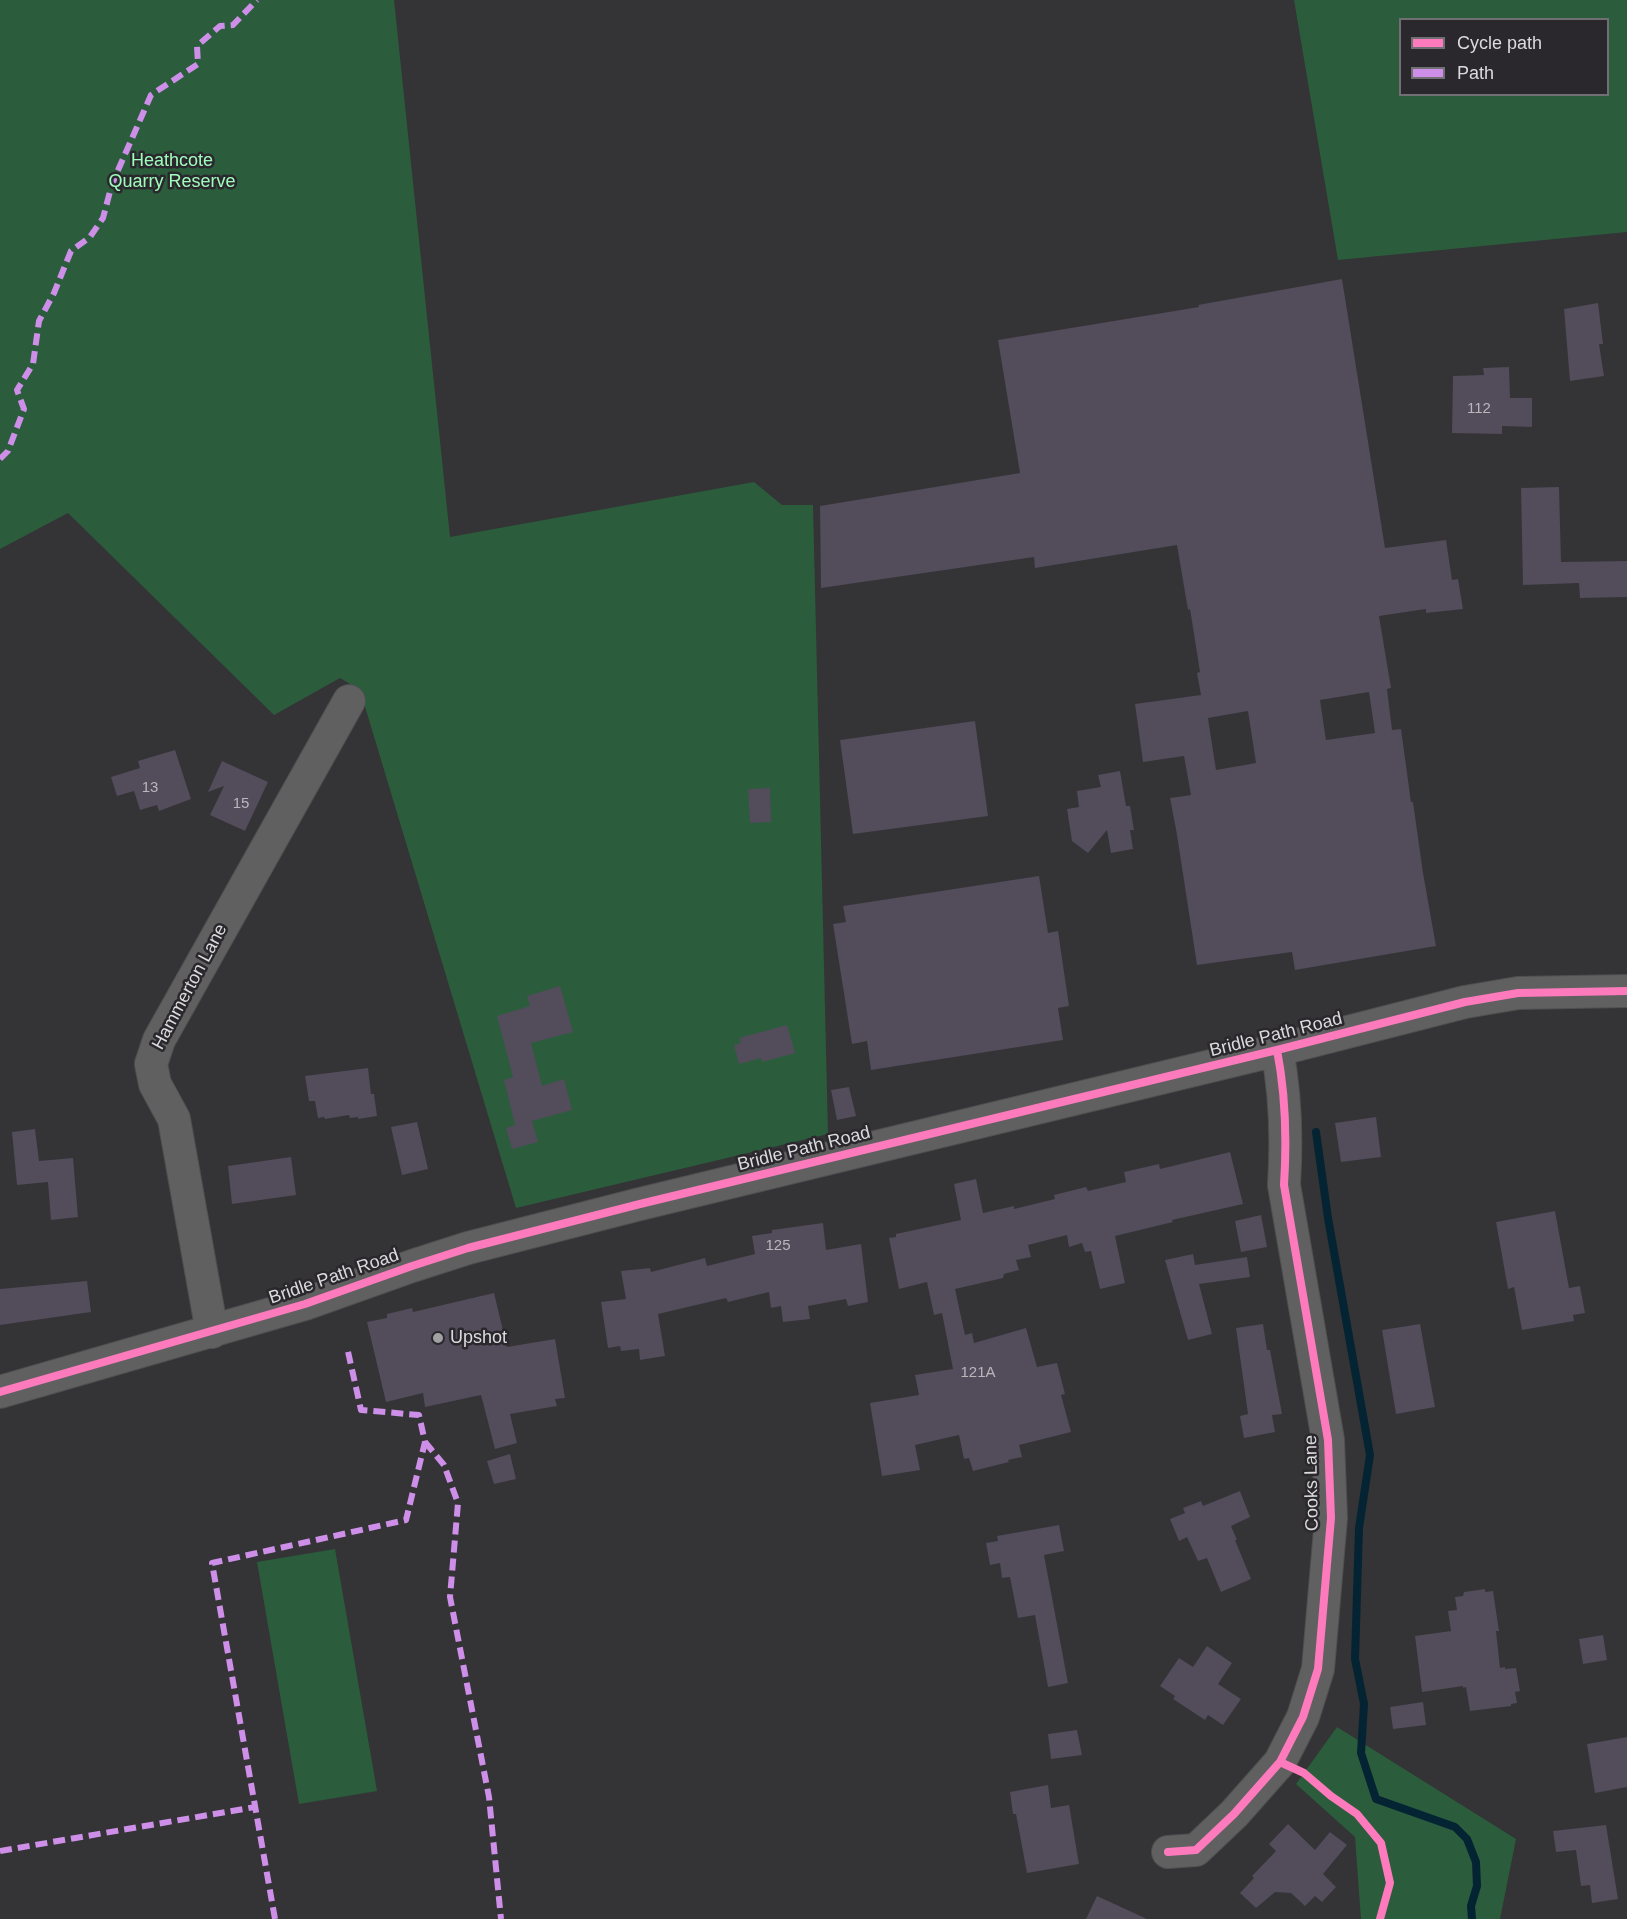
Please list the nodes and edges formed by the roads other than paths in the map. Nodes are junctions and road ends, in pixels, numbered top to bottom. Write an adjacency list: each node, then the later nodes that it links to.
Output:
1 (349, 701): 4 (street, Hammerton Lane)
2 (1627, 991): 3 (street, Bridle Path Road)
3 (1277, 1050): 4 (street, Bridle Path Road); 6 (street, Cooks Lane)
4 (212, 1332): 5 (street, Bridle Path Road)
5 (0, 1392)
6 (1168, 1852)

